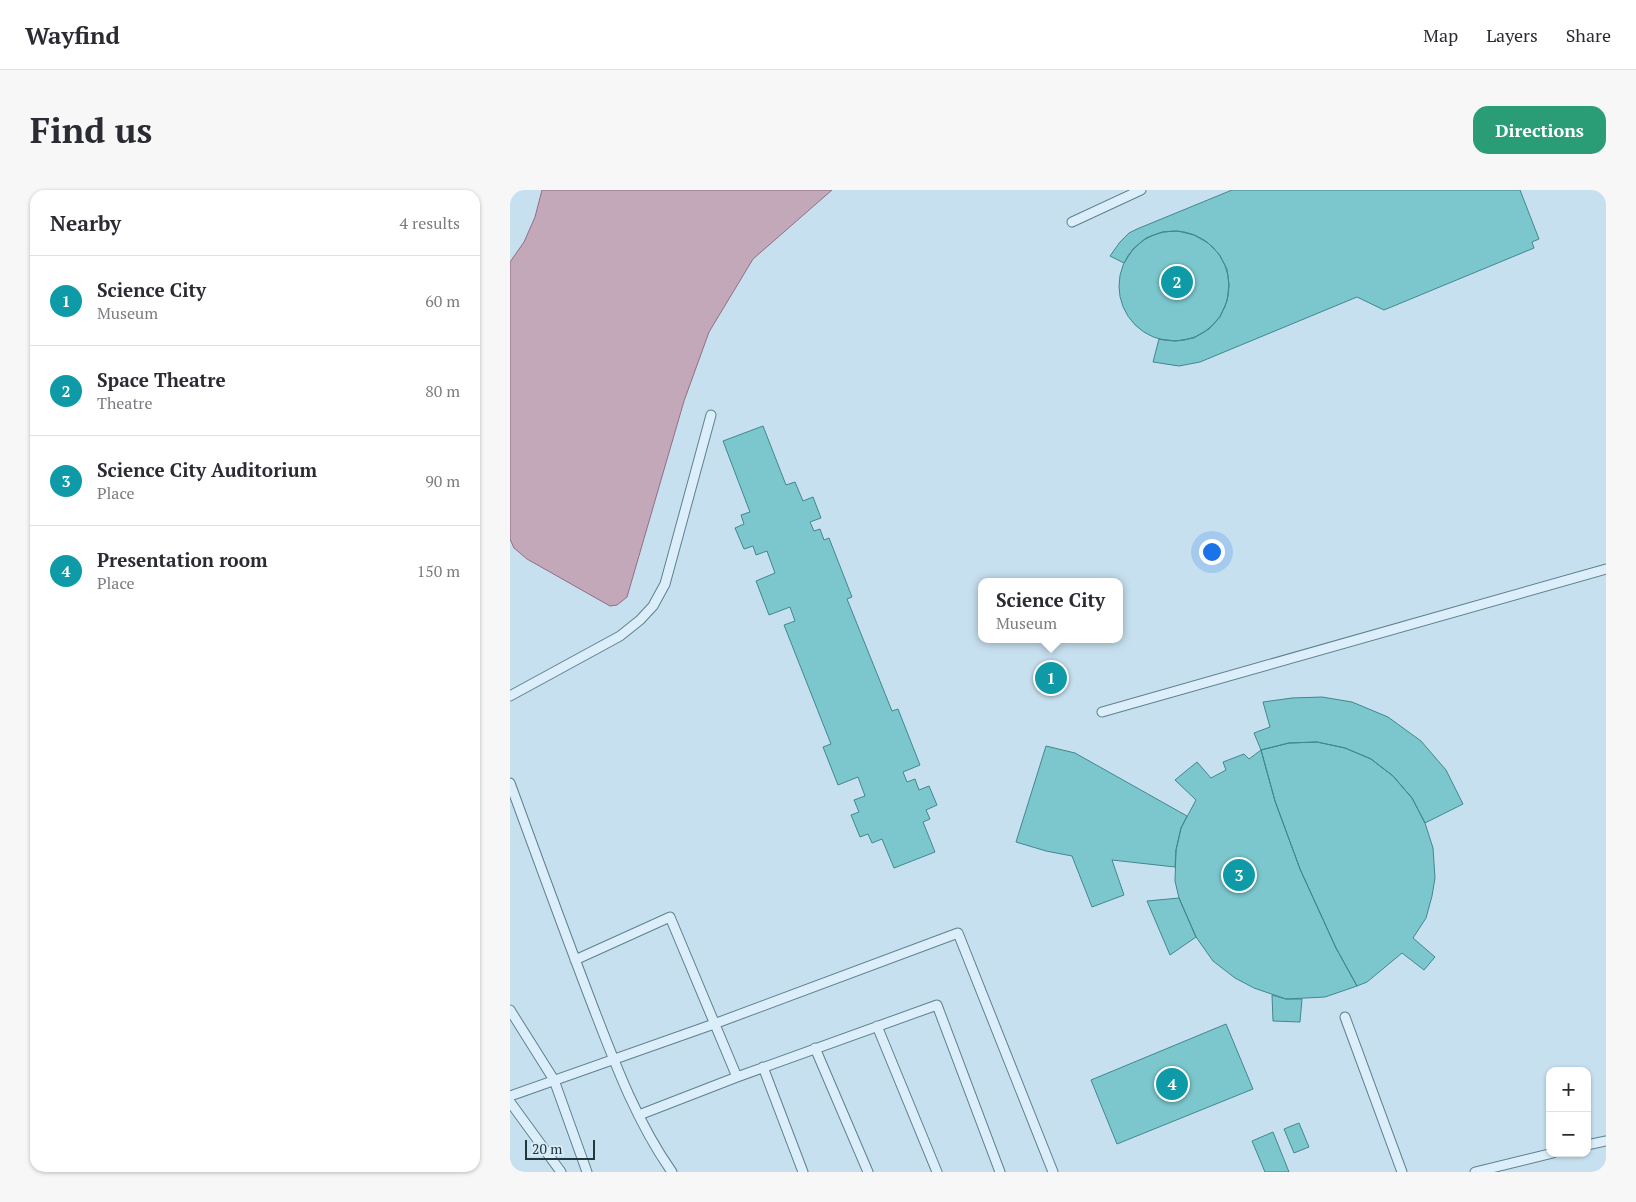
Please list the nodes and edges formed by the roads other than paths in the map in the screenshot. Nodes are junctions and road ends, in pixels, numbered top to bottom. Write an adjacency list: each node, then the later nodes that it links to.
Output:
1 (1141, 190): 2 (lane)
2 (1072, 222)
3 (711, 415): 5 (lane)
4 (1606, 569): 6 (lane)
5 (510, 696)
6 (1102, 712)
7 (510, 783): 8 (lane)
8 (575, 960): 11 (lane); 14 (lane)
9 (510, 1010): 17 (lane)
10 (1345, 1017): 32 (lane)
11 (714, 1024): 14 (lane); 16 (lane); 31 (lane)
12 (877, 1026): 13 (lane); 29 (lane); 30 (lane)
13 (815, 1048): 15 (lane); 28 (lane)
14 (614, 1059): 17 (lane); 20 (lane)
15 (764, 1068): 16 (lane); 27 (lane)
16 (737, 1077): 20 (lane)
17 (554, 1080): 18 (lane); 25 (lane)
18 (510, 1096)
19 (510, 1102): 24 (lane)
20 (639, 1115): 26 (lane)
21 (1606, 1141): 22 (lane)
22 (1591, 1144)
23 (1546, 1155): 33 (lane)
24 (561, 1172)
25 (587, 1172)
26 (672, 1172)
27 (803, 1172)
28 (868, 1172)
29 (937, 1172)
30 (1000, 1172)
31 (1052, 1172)
32 (1402, 1172)
33 (1475, 1172)

